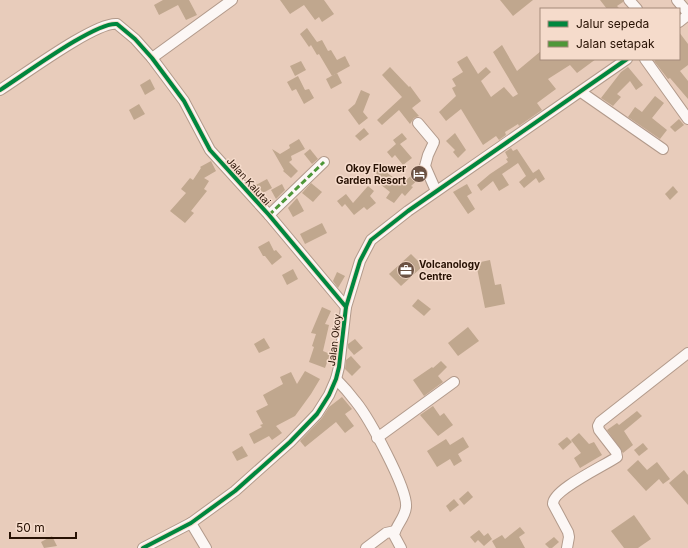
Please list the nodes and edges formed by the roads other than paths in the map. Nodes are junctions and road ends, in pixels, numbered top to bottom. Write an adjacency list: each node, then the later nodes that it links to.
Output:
1 (232, 0): 7 (street)
2 (629, 0): 4 (street)
3 (677, 0): 5 (street)
4 (636, 8)
5 (688, 14): 6 (street)
6 (680, 21)
7 (152, 58): 10 (street, Jalan Kalutai); 17 (street, Jalan Kalutai)
8 (626, 60): 11 (street, Jalan Okoy)
9 (646, 60): 12 (street)
10 (0, 90)
11 (581, 92): 14 (street); 16 (street, Jalan Okoy)
12 (688, 119)
13 (418, 123): 16 (street)
14 (662, 149)
15 (324, 162): 17 (street)
16 (436, 192): 18 (street, Jalan Okoy)
17 (269, 215): 18 (street, Jalan Kalutai)
18 (346, 307): 20 (street, Jalan Okoy)
19 (688, 353): 29 (street)
20 (336, 379): 22 (street); 23 (street, Jalan Okoy)
21 (454, 382): 22 (street)
22 (377, 438): 24 (street)
23 (191, 523): 25 (street, Jalan Okoy); 26 (street)
24 (395, 531): 27 (street); 28 (street)
25 (143, 548)
26 (206, 548)
27 (366, 548)
28 (401, 548)
29 (567, 548)

